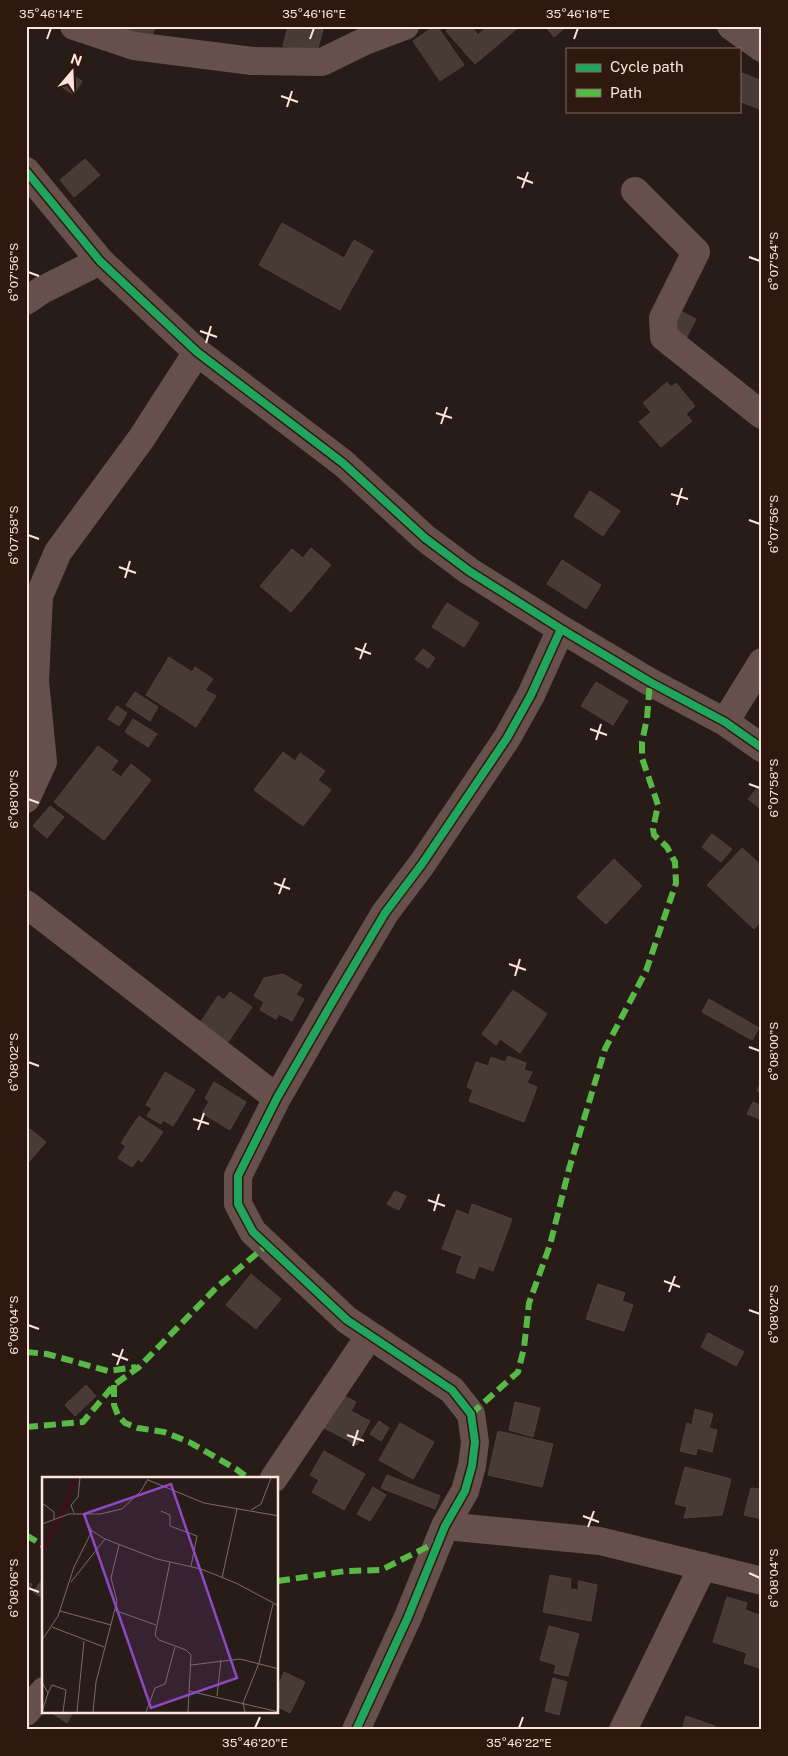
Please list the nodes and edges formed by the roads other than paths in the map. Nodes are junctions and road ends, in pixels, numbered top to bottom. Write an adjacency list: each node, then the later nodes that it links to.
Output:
1 (74, 26): 2 (street)
2 (405, 26)
3 (731, 26): 4 (street)
4 (762, 48)
5 (26, 171): 7 (street)
6 (635, 191): 10 (street)
7 (100, 261): 8 (street); 9 (street)
8 (26, 301)
9 (197, 352): 11 (street); 15 (street)
10 (762, 415)
11 (561, 629): 13 (street); 17 (street)
12 (762, 662): 13 (street)
13 (725, 722): 14 (street)
14 (762, 748)
15 (26, 799)
16 (26, 904): 17 (street)
17 (277, 1098): 18 (street)
18 (370, 1335): 19 (street); 20 (street)
19 (275, 1477)
20 (445, 1526): 21 (street); 25 (street)
21 (703, 1566): 22 (street); 26 (street)
22 (762, 1580)
23 (42, 1693): 24 (street)
24 (26, 1712)
25 (359, 1729)
26 (624, 1730)

